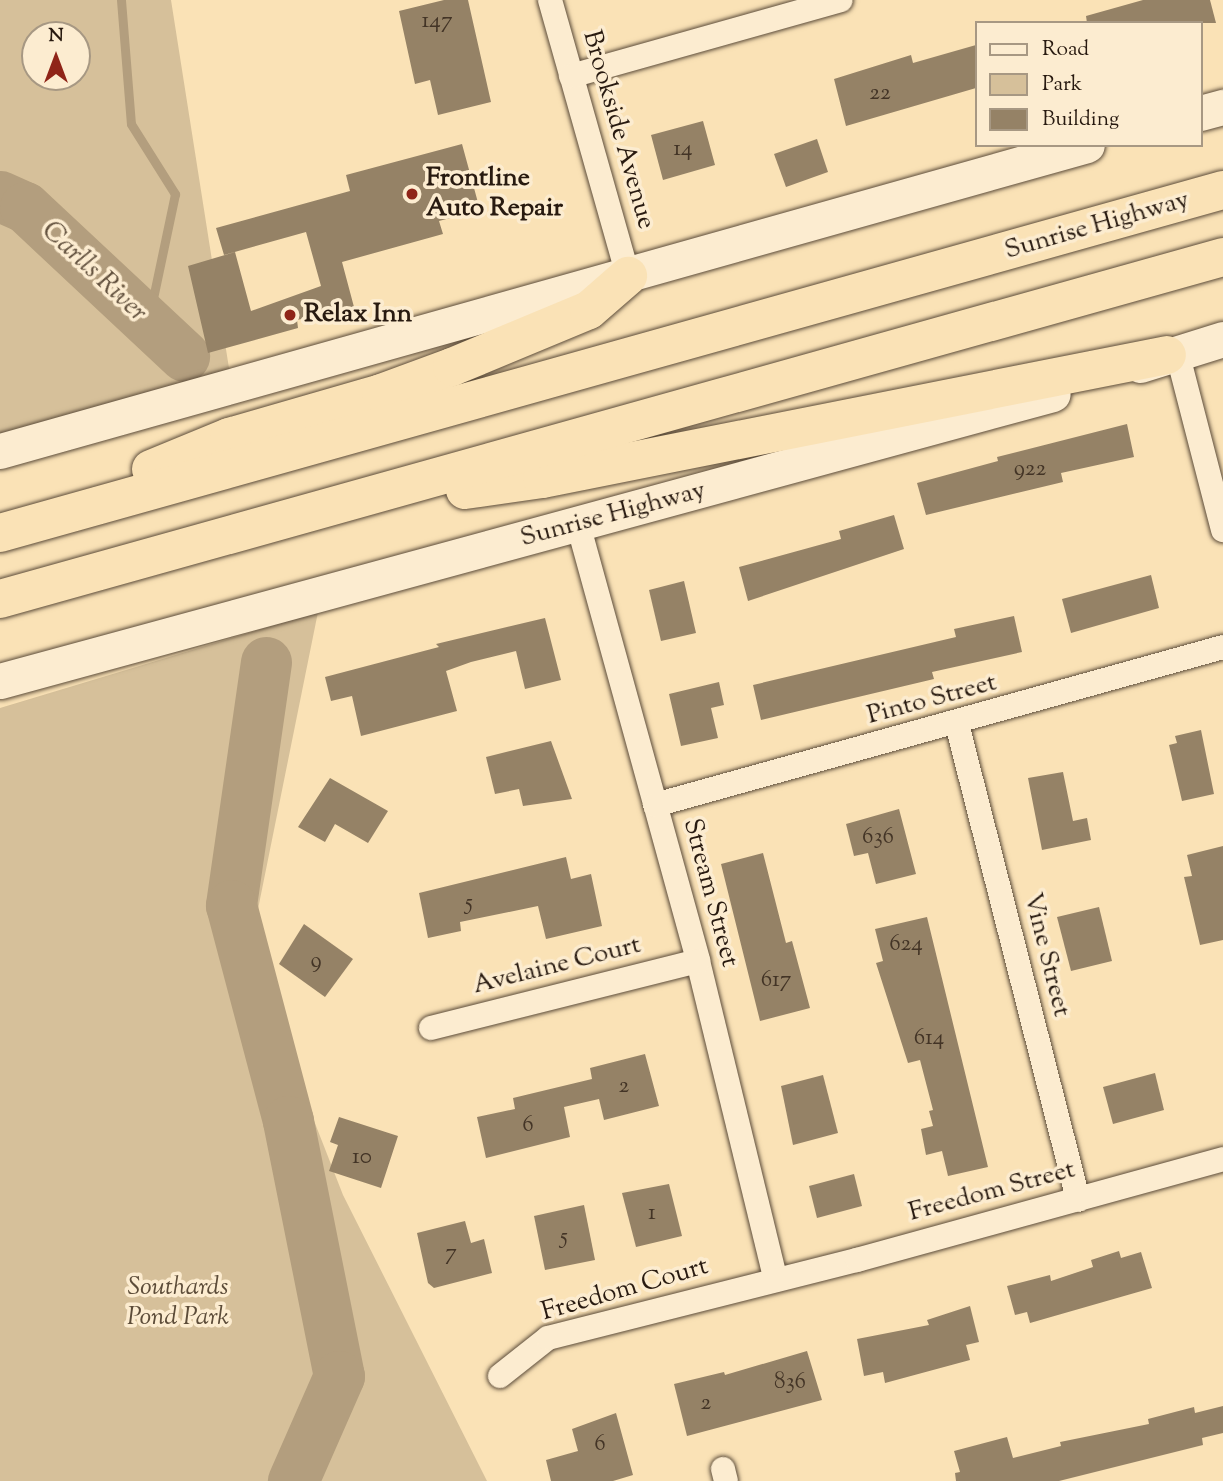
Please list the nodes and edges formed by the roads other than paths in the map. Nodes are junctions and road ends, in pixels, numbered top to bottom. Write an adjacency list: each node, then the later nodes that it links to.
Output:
1 (550, 0): 3 (street, Brookside Avenue)
2 (841, 0): 3 (street)
3 (571, 76): 9 (street, Brookside Avenue)
4 (1223, 107): 5 (main road)
5 (1202, 112)
6 (1080, 147): 9 (main road)
7 (1223, 190): 16 (highway, Sunrise Highway)
8 (1223, 257): 13 (highway)
9 (628, 275): 12 (main road); 16 (highway)
10 (1223, 339): 11 (main road, Sunrise Highway)
11 (1172, 353): 13 (highway); 14 (main road, Sunrise Highway); 15 (street)
12 (0, 451)
13 (325, 509): 17 (highway)
14 (578, 524): 19 (main road, Sunrise Highway); 21 (street, Stream Street)
15 (1223, 530)
16 (0, 533)
17 (0, 599)
18 (1223, 648): 20 (street, Pinto Street)
19 (0, 681)
20 (957, 724): 21 (street, Pinto Street); 25 (street, Vine Street)
21 (655, 805): 22 (street, Stream Street)
22 (698, 961): 23 (street, Avelaine Court); 26 (street, Stream Street)
23 (431, 1028)
24 (1223, 1159): 25 (street, Freedom Street)
25 (1078, 1200): 26 (street, Freedom Street)
26 (776, 1280): 27 (street, Freedom Court)
27 (500, 1376)

